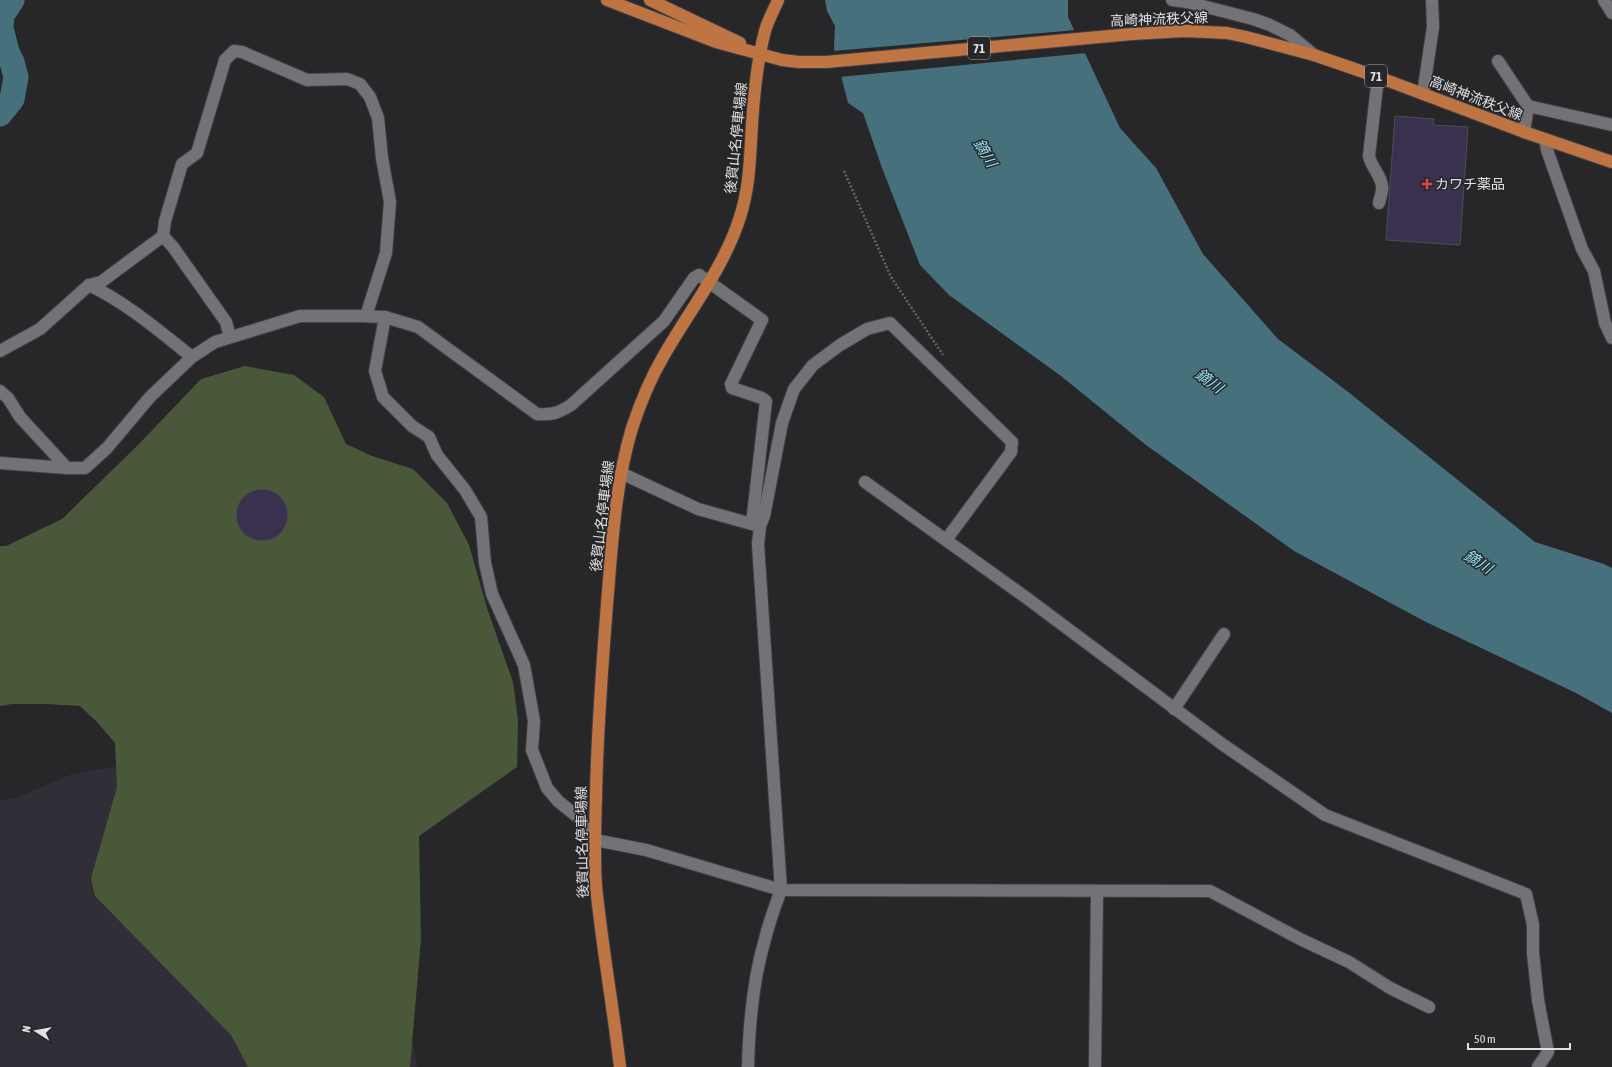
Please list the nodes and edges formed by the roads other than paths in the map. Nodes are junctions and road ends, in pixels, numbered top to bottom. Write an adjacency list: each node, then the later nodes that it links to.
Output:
1 (607, 0): 8 (main road, 高崎神流秩父線 / 71)
2 (650, 0): 8 (main road, 高崎神流秩父線 / 71)
3 (778, 0): 8 (main road, 後賀山名停車場線)
4 (1172, 0): 9 (street)
5 (1432, 0): 12 (street)
6 (1604, 0): 7 (street)
7 (1612, 13)
8 (760, 53): 9 (main road, 高崎神流秩父線 / 71); 20 (main road, 後賀山名停車場線)
9 (1314, 55): 11 (main road, 高崎神流秩父線 / 71)
10 (1498, 61): 13 (street)
11 (1378, 76): 12 (main road, 高崎神流秩父線 / 71); 18 (street)
12 (1423, 94): 15 (main road, 高崎神流秩父線 / 71)
13 (1528, 106): 14 (street); 15 (street)
14 (1612, 125)
15 (1524, 132): 16 (main road, 高崎神流秩父線 / 71)
16 (1544, 139): 17 (main road, 高崎神流秩父線 / 71); 25 (street)
17 (1612, 162)
18 (1380, 203)
19 (163, 236): 21 (street); 22 (street); 24 (street)
20 (709, 282): 23 (street); 31 (main road, 後賀山名停車場線); 33 (street)
21 (89, 284): 26 (street); 27 (street)
22 (366, 316): 23 (street); 24 (street)
23 (385, 317): 37 (street)
24 (230, 337): 27 (street)
25 (1612, 338)
26 (0, 351)
27 (192, 357): 30 (street)
28 (0, 391): 30 (street)
29 (0, 463): 30 (street)
30 (67, 468)
31 (621, 473): 33 (street); 37 (main road, 後賀山名停車場線)
32 (865, 482): 34 (street)
33 (756, 525): 34 (street); 38 (street)
34 (946, 540): 36 (street)
35 (1224, 634): 36 (street)
36 (1174, 709): 44 (street)
37 (595, 840): 38 (street); 41 (main road, 後賀山名停車場線)
38 (781, 890): 39 (street); 42 (street)
39 (1097, 891): 40 (street); 43 (street)
40 (1429, 1007)
41 (620, 1067)
42 (748, 1067)
43 (1095, 1067)
44 (1538, 1067)

